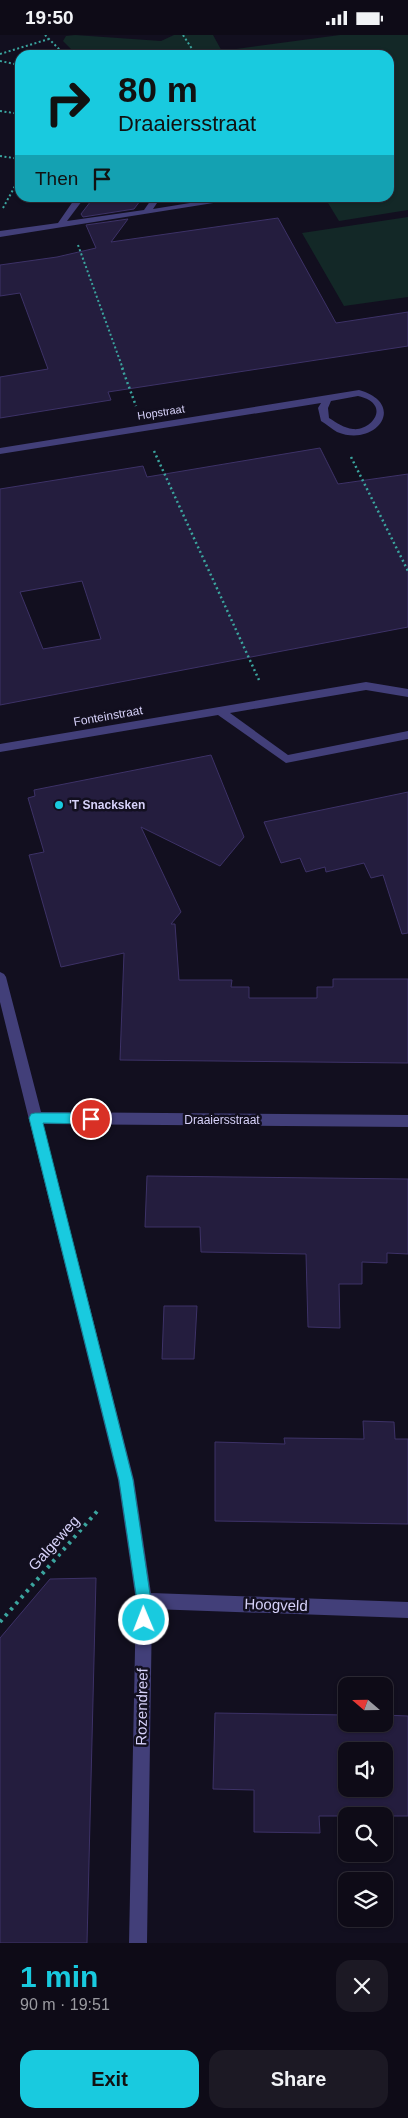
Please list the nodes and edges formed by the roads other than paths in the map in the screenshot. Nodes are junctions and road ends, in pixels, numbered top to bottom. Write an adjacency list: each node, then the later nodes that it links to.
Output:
1 (78, 202): 5 (street)
2 (154, 202): 4 (street)
3 (206, 202): 4 (street)
4 (147, 212): 5 (street)
5 (65, 224): 6 (street)
6 (0, 234)
7 (326, 399): 7 (street, Hopstraat); 8 (street, Hopstraat)
8 (0, 451)
9 (408, 693): 10 (street, Fonteinstraat)
10 (220, 711): 11 (street); 12 (street, Fonteinstraat)
11 (408, 735)
12 (0, 748)
13 (0, 977): 14 (street, Rozendreef)
14 (35, 1118): 15 (street, Draaiersstraat); 16 (street, Rozendreef)
15 (408, 1121)
16 (144, 1601): 17 (street, Hoogveld); 18 (street, Rozendreef)
17 (408, 1610)
18 (138, 1943)

